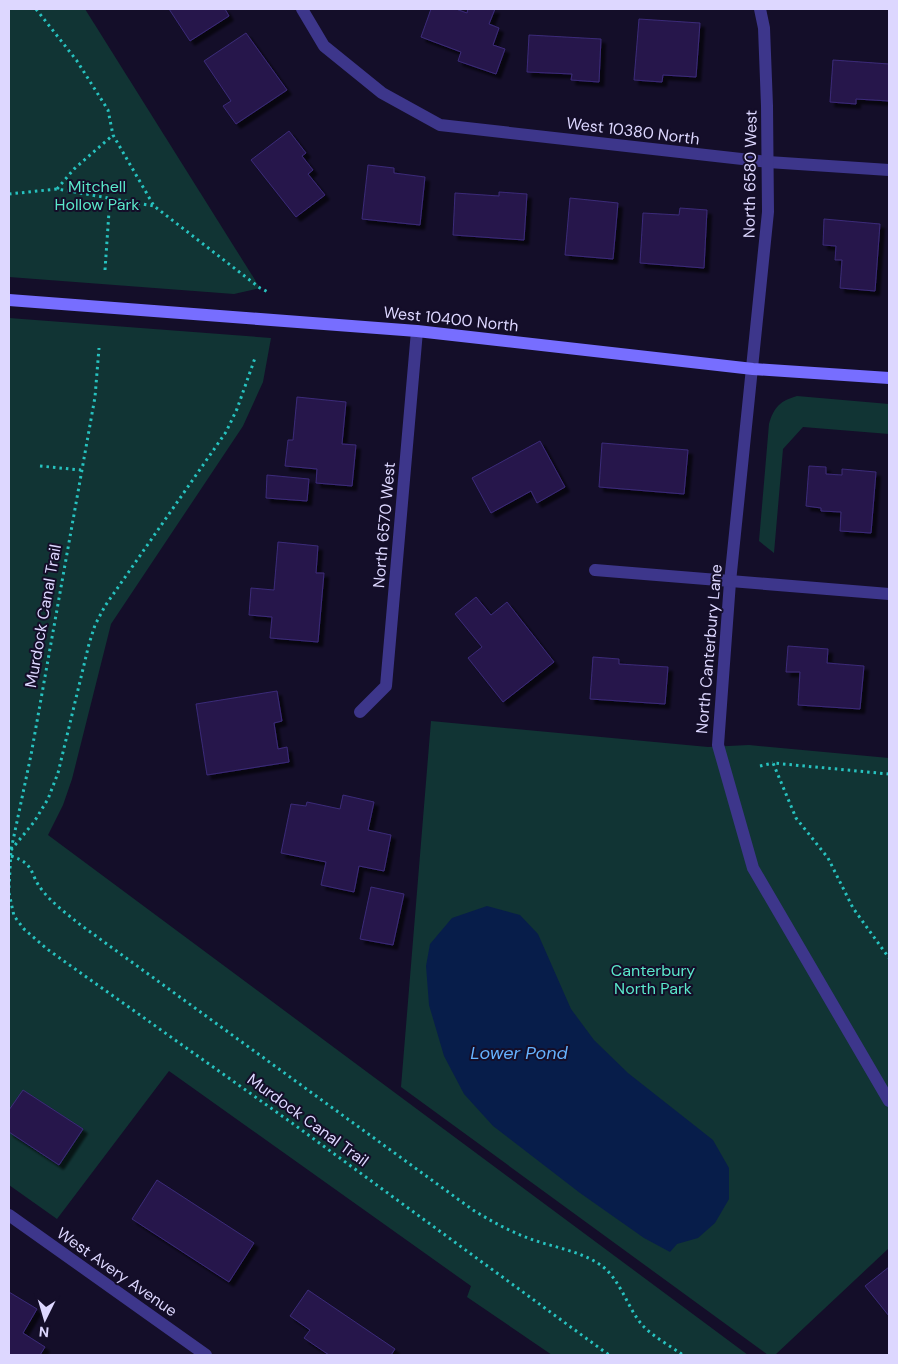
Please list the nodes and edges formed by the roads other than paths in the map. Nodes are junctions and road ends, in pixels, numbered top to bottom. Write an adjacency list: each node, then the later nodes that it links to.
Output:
1 (302, 9): 3 (street, West 10380 North)
2 (760, 9): 3 (street, North 6580 West)
3 (768, 162): 4 (street, West 10380 North); 7 (street, North 6580 West)
4 (889, 170)
5 (9, 300): 6 (street, West 10400 North)
6 (417, 331): 7 (street, West 10400 North); 12 (street, North 6570 West)
7 (753, 369): 8 (street, West 10400 North); 10 (street, North Canterbury Lane)
8 (889, 378)
9 (595, 570): 10 (street)
10 (730, 582): 11 (street); 13 (street, North Canterbury Lane)
11 (889, 594)
12 (360, 712)
13 (889, 1100)
14 (9, 1215): 15 (street, West Avery Avenue)
15 (206, 1355)

